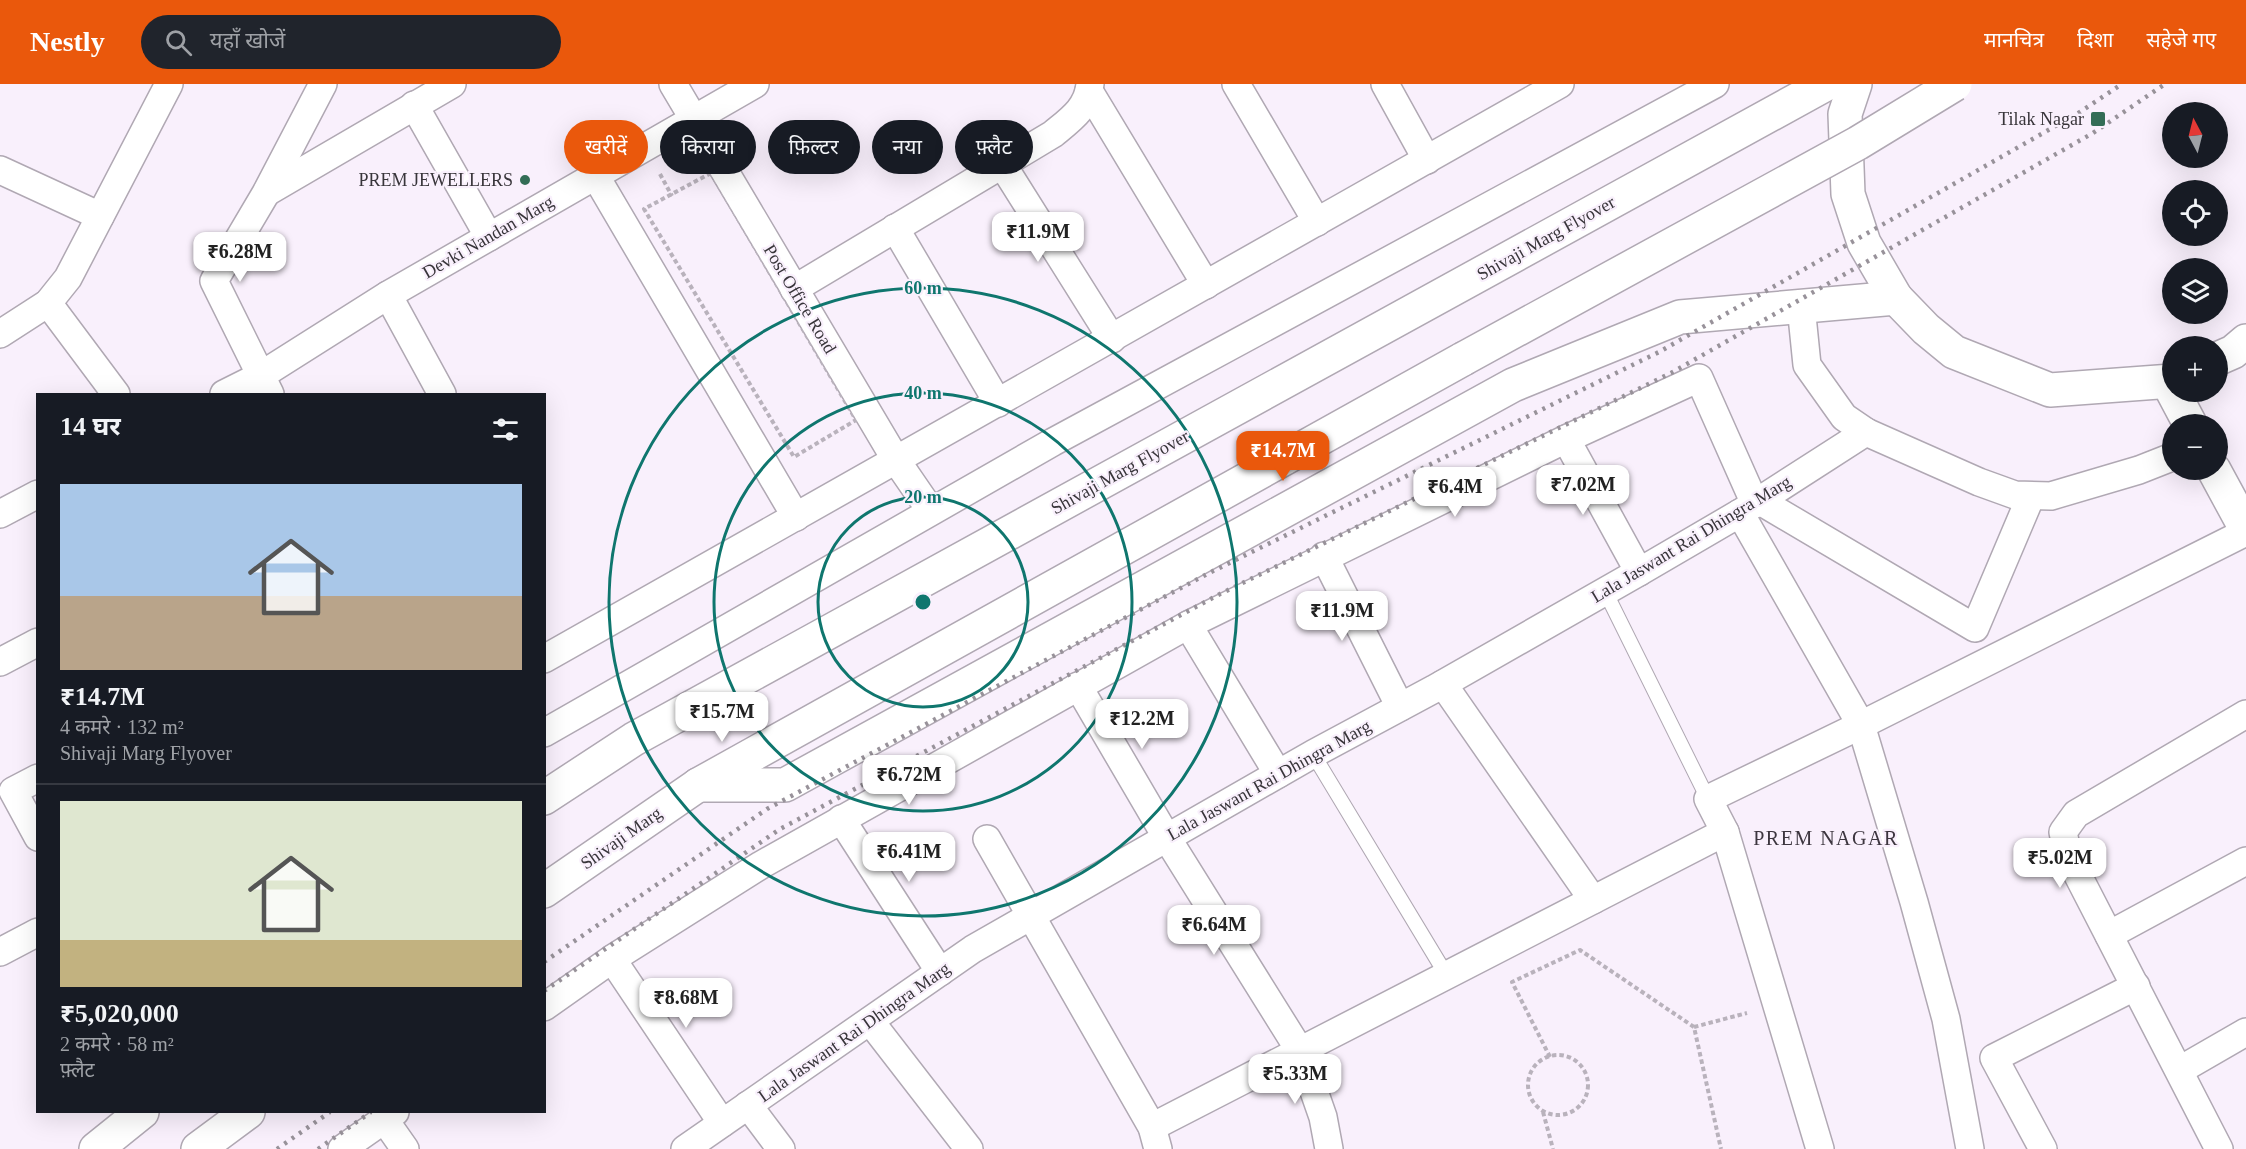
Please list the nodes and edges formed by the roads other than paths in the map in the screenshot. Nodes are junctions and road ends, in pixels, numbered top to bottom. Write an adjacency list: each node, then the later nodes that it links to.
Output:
1 (169, 84): 23 (street)
2 (323, 84): 22 (street)
3 (452, 84): 14 (street)
4 (673, 84): 15 (street, Post Office Road)
5 (755, 84): 15 (street, Devki Nandan Marg)
6 (1236, 84): 24 (street)
7 (1385, 84): 17 (street)
8 (1715, 84): 49 (street)
9 (1826, 84): 70 (main road, Shivaji Marg Flyover)
10 (1855, 84): 30 (main road)
11 (1955, 84): 69 (main road, bridge)
12 (1090, 88): 16 (street); 27 (street)
13 (1546, 88): 17 (street)
14 (414, 105): 22 (street); 26 (street)
15 (693, 119): 21 (street, Devki Nandan Marg); 28 (street, Post Office Road)
16 (1033, 146)
17 (1427, 160): 24 (street)
18 (0, 170): 23 (street)
19 (985, 174): 25 (street)
20 (1008, 174): 34 (street)
21 (595, 175): 26 (street, Devki Nandan Marg); 51 (street)
22 (266, 193): 35 (street)
23 (100, 216): 31 (street)
24 (1317, 222): 27 (street)
25 (895, 228): 28 (street); 40 (street)
26 (489, 237): 29 (street, Devki Nandan Marg)
27 (1206, 285): 34 (street)
28 (794, 289): 43 (street, Post Office Road)
29 (388, 295): 35 (street, Devki Nandan Marg); 39 (street)
30 (1896, 298): 32 (main road); 36 (main road)
31 (48, 303): 33 (street); 37 (street)
32 (1801, 306): 41 (street); 69 (main road)
33 (0, 334)
34 (1112, 339): 40 (street)
35 (265, 385): 38 (street, Devki Nandan Marg)
36 (2162, 386)
37 (115, 393)
38 (229, 393)
39 (441, 393)
40 (998, 403): 43 (street)
41 (1866, 432): 47 (street); 48 (street, Lala Jaswant Rai Dhingra Marg)
42 (1566, 439): 48 (street); 53 (street); 54 (street)
43 (896, 460): 49 (street, Post Office Road); 51 (street)
44 (2162, 461): 47 (street)
45 (2219, 480): 52 (main road)
46 (36, 495): 50 (street)
47 (2031, 496): 48 (street)
48 (1752, 506): 54 (street, Lala Jaswant Rai Dhingra Marg); 64 (street)
49 (931, 511): 65 (street)
50 (0, 514)
51 (796, 516): 58 (street)
52 (2246, 531): 64 (street)
53 (1324, 556): 56 (street); 62 (street)
54 (1639, 572): 55 (street, Lala Jaswant Rai Dhingra Marg)
55 (1605, 591): 60 (street, Lala Jaswant Rai Dhingra Marg); 71 (lane)
56 (1188, 624): 61 (street); 67 (street)
57 (36, 643): 59 (street)
58 (546, 657)
59 (0, 662)
60 (1443, 684): 62 (street, Lala Jaswant Rai Dhingra Marg); 79 (street)
61 (1078, 686): 72 (street); 75 (street)
62 (1400, 707): 66 (street, Lala Jaswant Rai Dhingra Marg)
63 (2246, 714): 82 (street)
64 (1861, 725): 71 (street); 108 (street)
65 (546, 733)
66 (1312, 754): 67 (street, Lala Jaswant Rai Dhingra Marg); 86 (lane)
67 (1278, 774): 75 (street, Lala Jaswant Rai Dhingra Marg)
68 (36, 779): 74 (street)
69 (698, 785): 78 (main road, Shivaji Marg)
70 (546, 797)
71 (1708, 799): 73 (street)
72 (841, 819): 84 (street); 85 (street)
73 (1725, 832): 79 (street); 107 (street)
74 (36, 833)
75 (1167, 837): 80 (street, Lala Jaswant Rai Dhingra Marg); 91 (street)
76 (987, 839): 80 (street)
77 (2246, 861): 82 (street)
78 (546, 890)
79 (1593, 900): 86 (street)
80 (1030, 916): 85 (street, Lala Jaswant Rai Dhingra Marg); 98 (street)
81 (36, 933): 83 (street)
82 (2109, 935): 87 (street)
83 (0, 952)
84 (612, 959): 88 (street); 97 (street)
85 (940, 972): 89 (street, Lala Jaswant Rai Dhingra Marg)
86 (1447, 976): 91 (street)
87 (2136, 986): 92 (street); 109 (street)
88 (546, 1006)
89 (870, 1021): 93 (street, Lala Jaswant Rai Dhingra Marg); 105 (street)
90 (2246, 1032): 92 (street)
91 (1300, 1051): 98 (street); 106 (street)
92 (2180, 1070): 110 (street)
93 (748, 1105): 97 (street, Lala Jaswant Rai Dhingra Marg); 104 (street)
94 (141, 1113): 99 (main road)
95 (247, 1113): 100 (main road)
96 (389, 1115): 101 (street); 102 (street)
97 (722, 1123): 103 (street, Lala Jaswant Rai Dhingra Marg)
98 (1155, 1138)
99 (96, 1149)
100 (198, 1149)
101 (342, 1149)
102 (405, 1149)
103 (685, 1149)
104 (781, 1149)
105 (969, 1149)
106 (1329, 1149)
107 (1820, 1149)
108 (1970, 1149)
109 (2043, 1149)
110 (2219, 1149)

